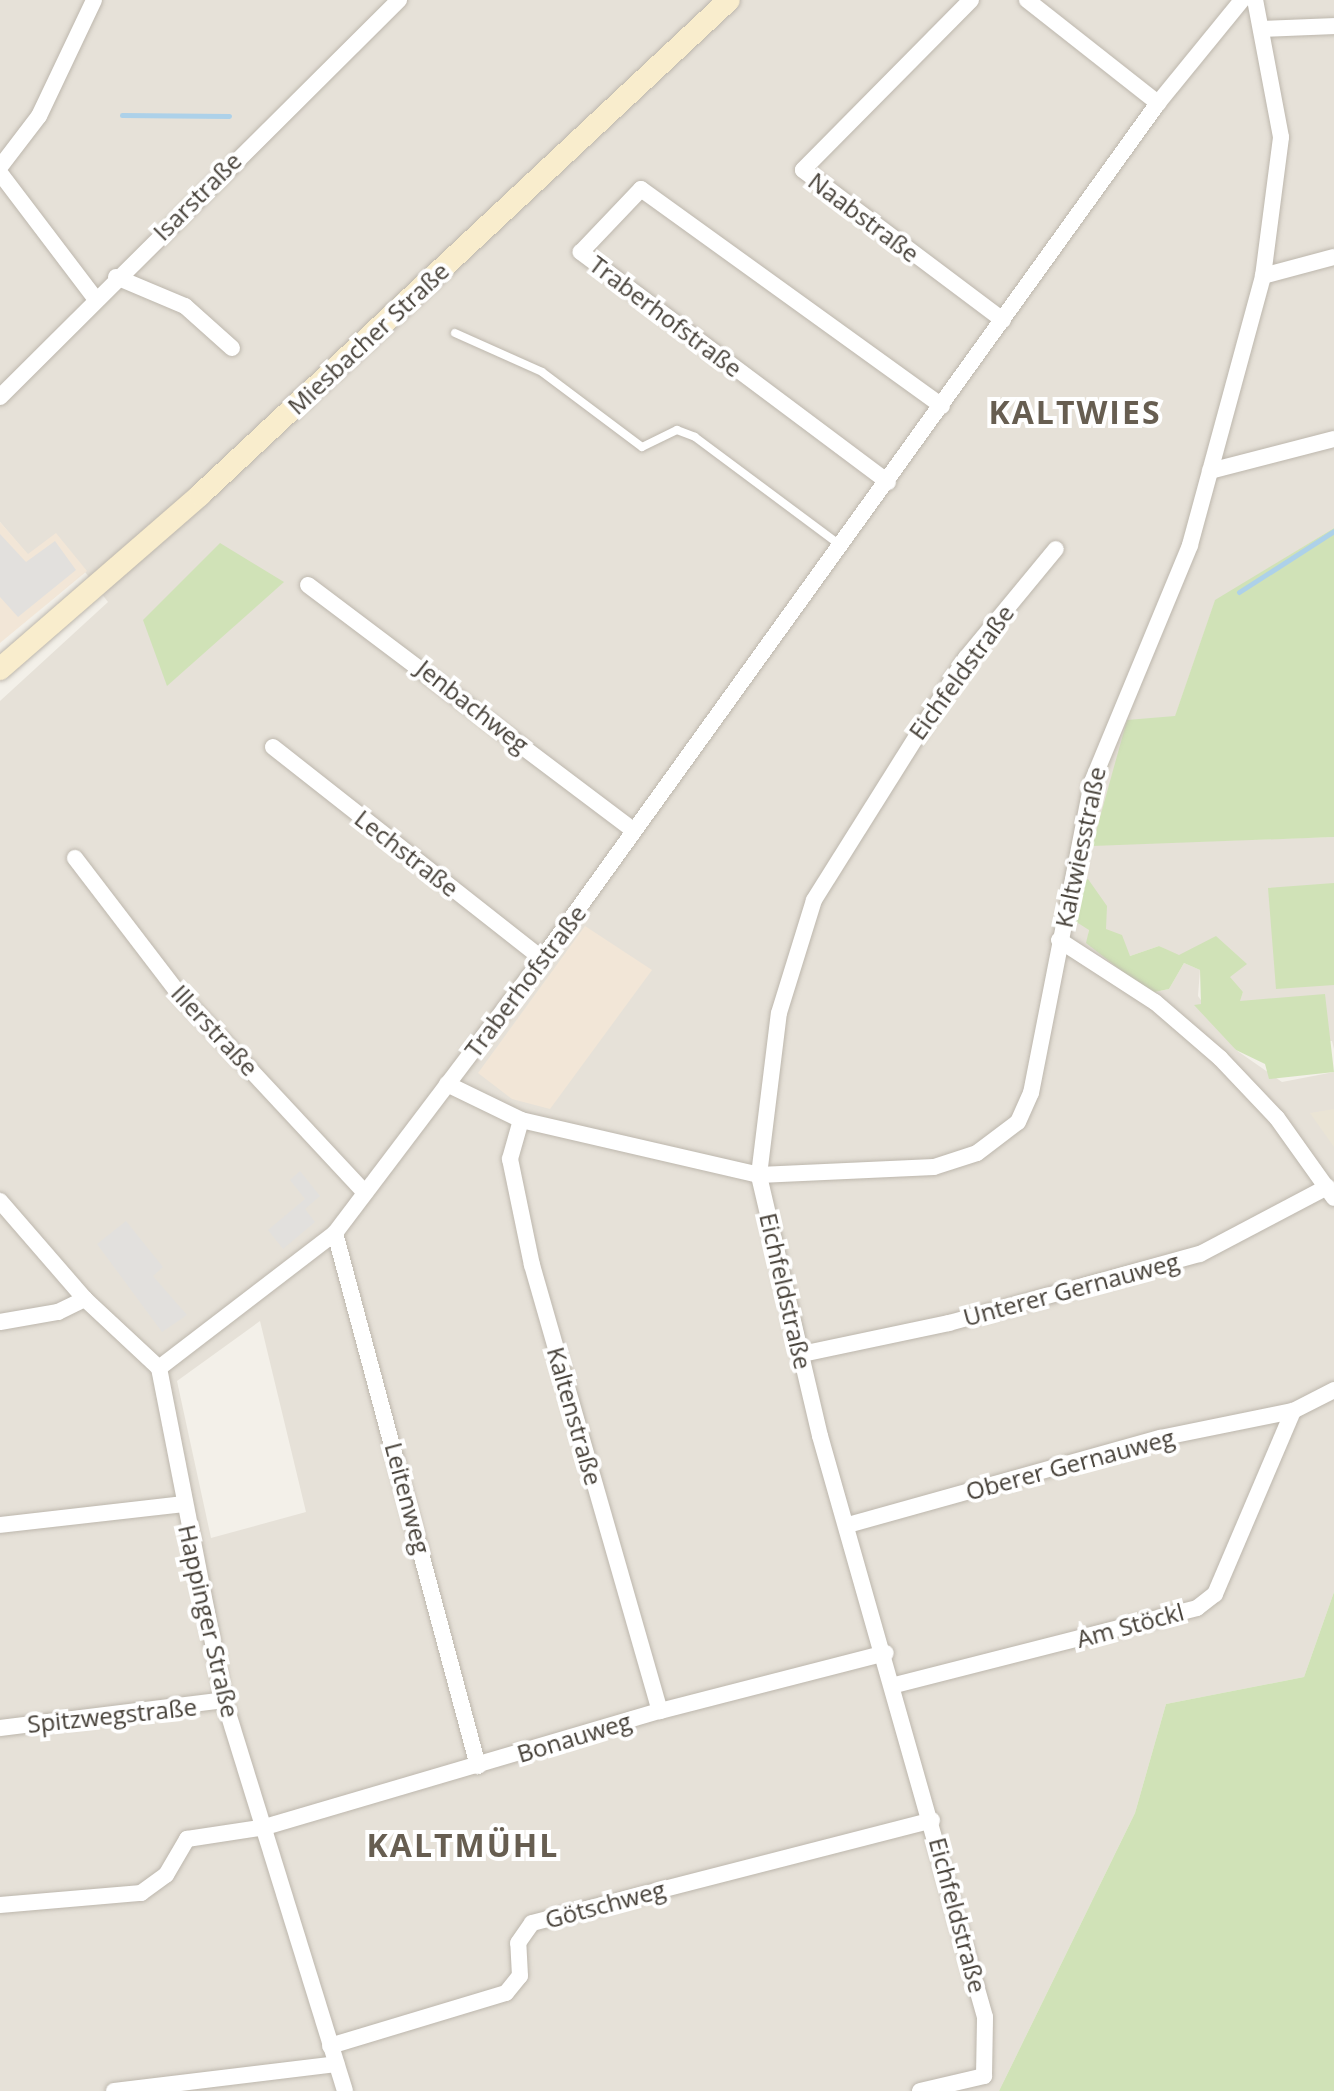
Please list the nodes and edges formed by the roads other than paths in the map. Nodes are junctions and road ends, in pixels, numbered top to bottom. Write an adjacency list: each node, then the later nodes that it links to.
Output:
1 (94, 0): 11 (street)
2 (399, 0): 15 (street, Isarstraße)
3 (729, 0): 28 (main road, Miesbacher Straße)
4 (971, 0): 17 (street, Naabstraße)
5 (1027, 0): 10 (street)
6 (1242, 0): 10 (street, Traberhofstraße)
7 (1255, 0): 9 (street, Kaltwiesstraße)
8 (1334, 26): 9 (street)
9 (1263, 29): 14 (street, Kaltwiesstraße)
10 (1158, 103): 17 (street, Traberhofstraße)
11 (0, 167)
12 (0, 173): 16 (street)
13 (1334, 257): 14 (street)
14 (1263, 276): 23 (street, Kaltwiesstraße)
15 (116, 277): 16 (street, Isarstraße); 19 (street)
16 (95, 298): 20 (street, Isarstraße)
17 (1003, 320): 21 (street, Traberhofstraße)
18 (455, 333): 25 (lane)
19 (232, 348)
20 (0, 397)
21 (942, 406): 24 (street, Traberhofstraße); 24 (street, Traberhofstraße)
22 (1334, 439): 23 (street)
23 (1210, 471): 32 (street, Kaltwiesstraße)
24 (888, 482): 25 (street, Traberhofstraße)
25 (840, 545): 30 (street, Traberhofstraße)
26 (1056, 549): 36 (street, Eichfeldstraße)
27 (308, 585): 30 (street, Jenbachweg)
28 (0, 669)
29 (273, 747): 33 (street, Lechstraße)
30 (634, 831): 33 (street, Traberhofstraße)
31 (75, 858): 38 (street, Illerstraße)
32 (1059, 940): 36 (street, Kaltwiesstraße); 37 (street)
33 (542, 959): 34 (street, Traberhofstraße)
34 (447, 1084): 35 (street, Kaltwiesstraße); 38 (street, Traberhofstraße)
35 (521, 1120): 36 (street, Kaltwiesstraße); 53 (street, Kaltenstraße)
36 (759, 1175): 43 (street, Eichfeldstraße)
37 (1330, 1192): 43 (street, Unterer Gernauweg)
38 (365, 1193): 40 (street, Traberhofstraße)
39 (0, 1201): 41 (street)
40 (335, 1233): 44 (street, Traberhofstraße); 55 (street, Leitenweg)
41 (85, 1299): 42 (street); 44 (street)
42 (0, 1322)
43 (802, 1354): 49 (street, Eichfeldstraße)
44 (159, 1368): 47 (street, Happinger Straße)
45 (1334, 1390): 46 (street, Oberer Gernauweg)
46 (1293, 1411): 49 (street, Oberer Gernauweg); 51 (street, Am Stöckl)
47 (183, 1504): 48 (street); 52 (street, Happinger Straße)
48 (0, 1525)
49 (848, 1525): 50 (street, Eichfeldstraße)
50 (886, 1653): 51 (street, Eichfeldstraße); 53 (street, Bonauweg)
51 (895, 1685): 56 (street, Eichfeldstraße)
52 (224, 1700): 54 (street, Spitzwegstraße); 57 (street, Happinger Straße)
53 (660, 1711): 55 (street, Bonauweg)
54 (0, 1728)
55 (478, 1766): 57 (street, Bonauweg)
56 (932, 1820): 59 (street, Götschweg); 61 (street, Eichfeldstraße)
57 (265, 1827): 58 (street, Bonauweg); 59 (street, Happinger Straße)
58 (0, 1905)
59 (330, 2046): 60 (street, Happinger Straße)
60 (336, 2064): 62 (street); 63 (street, Happinger Straße)
61 (984, 2084): 64 (street)
62 (114, 2091)
63 (345, 2091)
64 (920, 2091)

